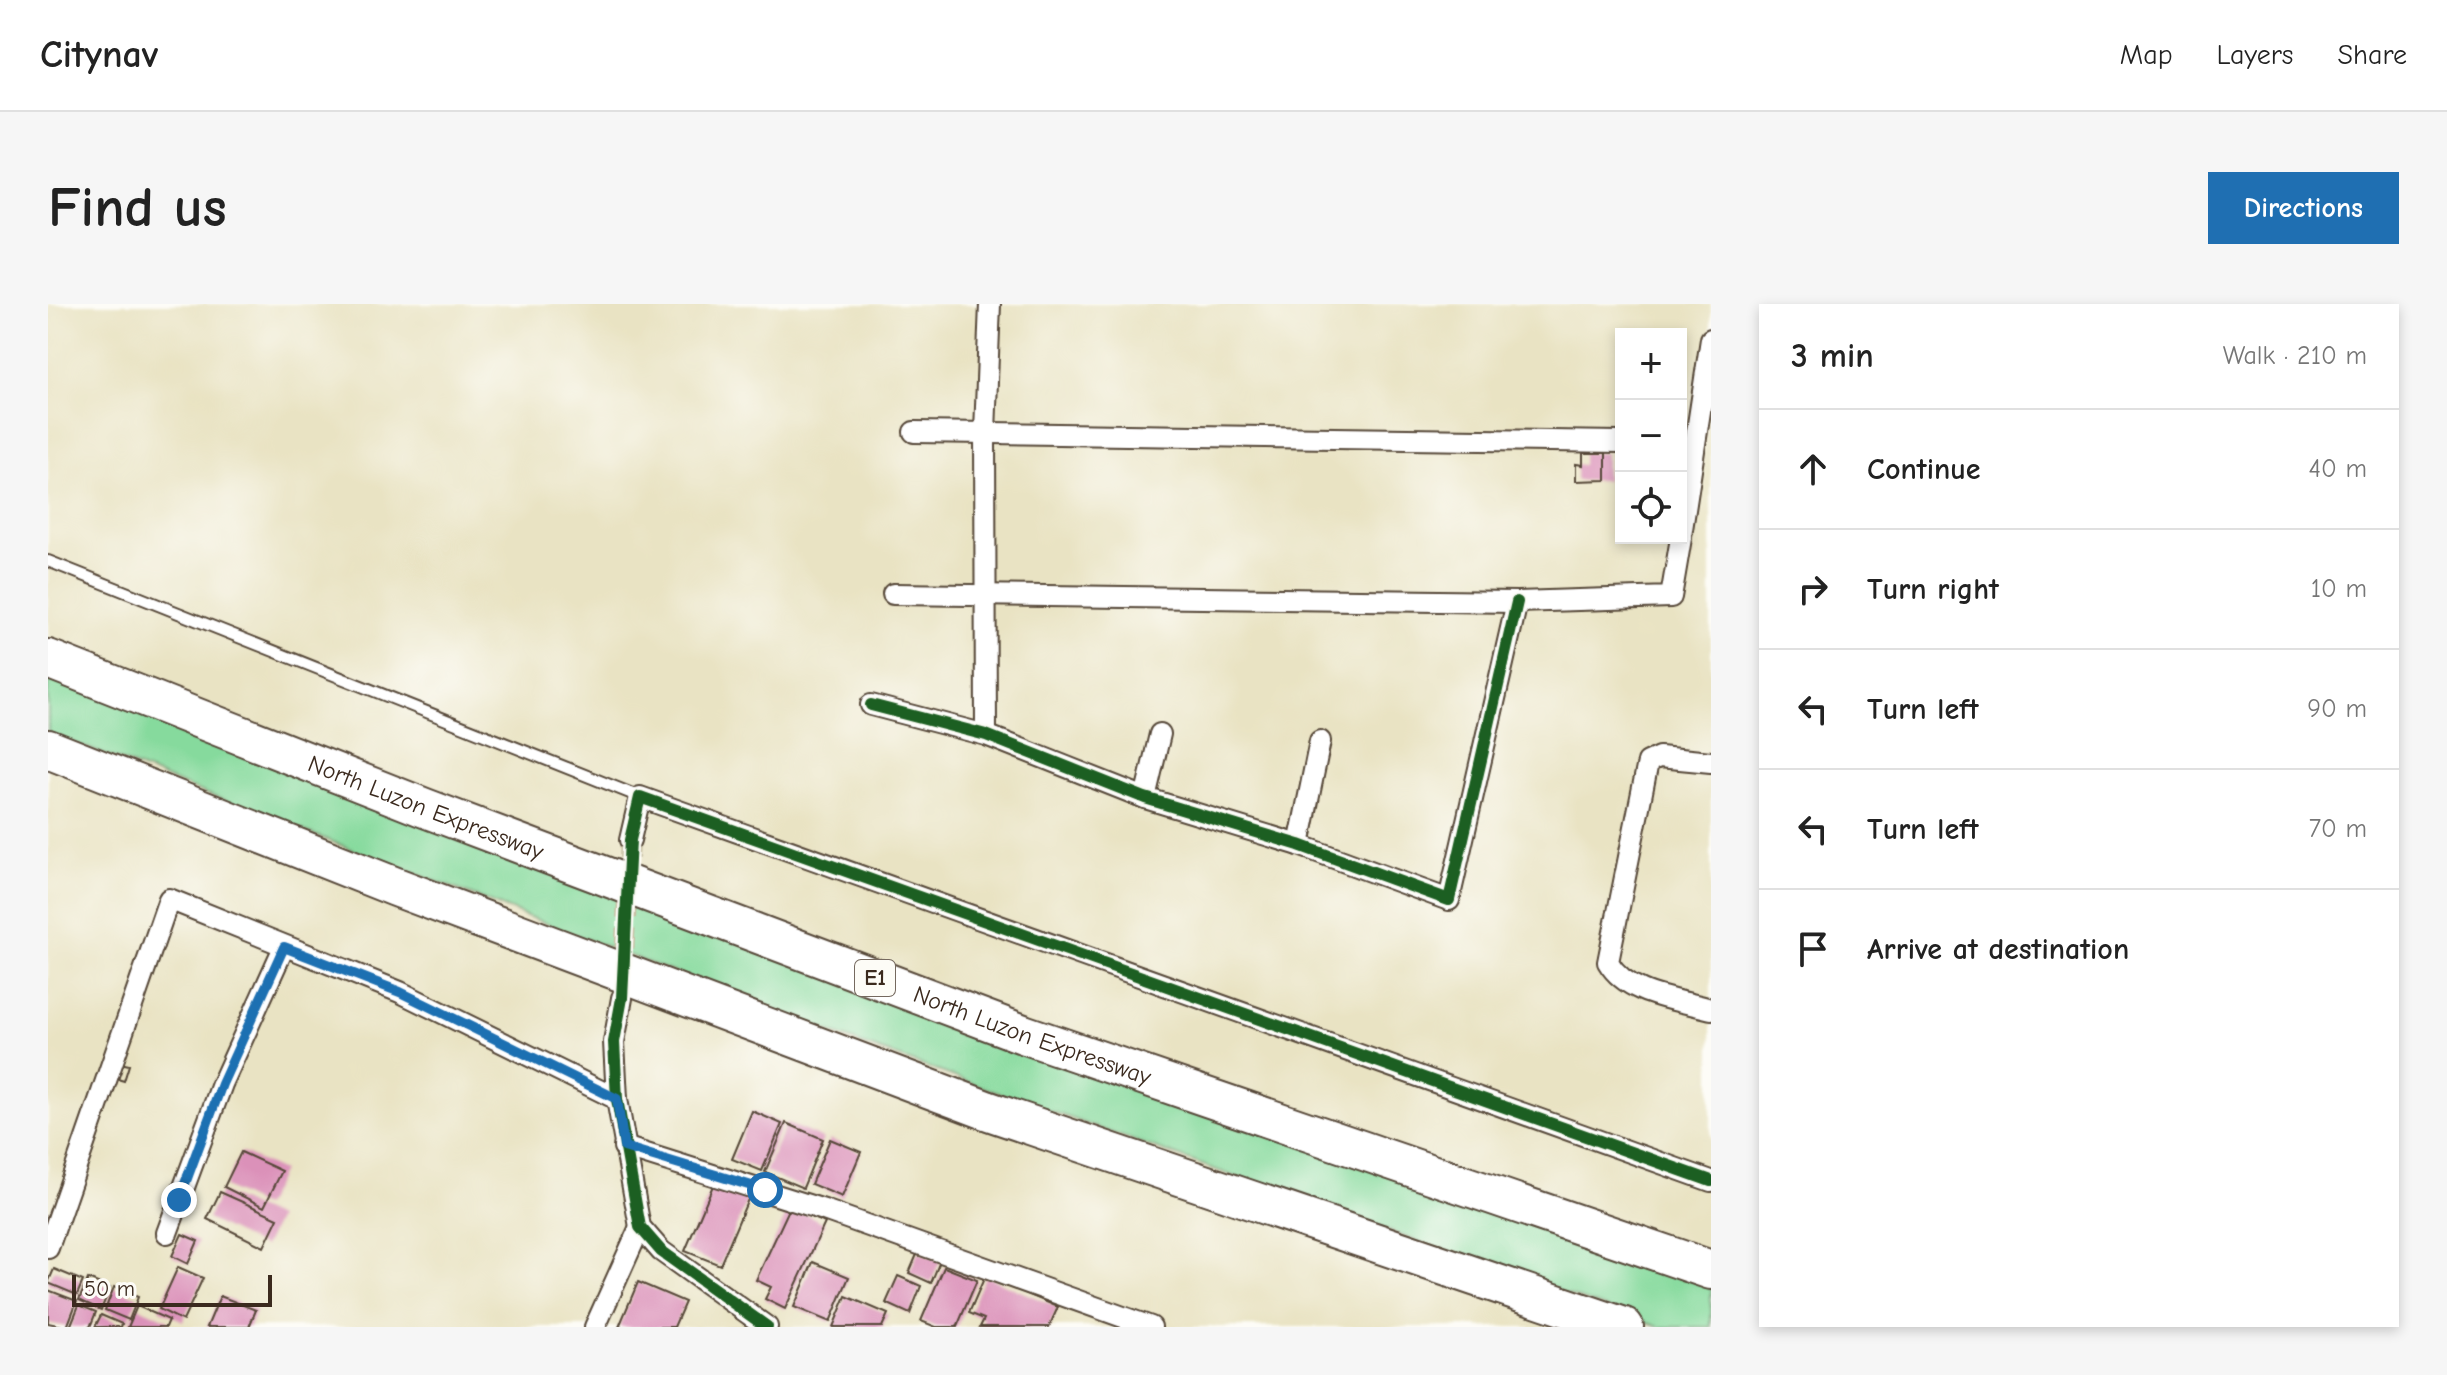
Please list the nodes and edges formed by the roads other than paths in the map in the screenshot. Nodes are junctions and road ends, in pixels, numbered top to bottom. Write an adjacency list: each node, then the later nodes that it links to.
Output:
1 (990, 304): 4 (street)
2 (1711, 339): 6 (street)
3 (914, 432): 4 (street)
4 (985, 432): 5 (street); 10 (street)
5 (1615, 442)
6 (1689, 443): 7 (street)
7 (1687, 472)
8 (1680, 544): 12 (street)
9 (48, 561): 20 (lane)
10 (987, 593): 11 (street); 12 (street); 16 (street)
11 (893, 594)
12 (1517, 602): 23 (street)
13 (48, 659): 33 (highway, North Luzon Expressway / E1)
14 (871, 705): 16 (street)
15 (1160, 734): 21 (street)
16 (986, 735): 21 (street)
17 (1320, 741): 23 (street)
18 (48, 749): 37 (highway)
19 (1711, 762): 26 (street)
20 (640, 797): 22 (street); 29 (street)
21 (1145, 798): 23 (street)
22 (630, 840)
23 (1299, 845)
24 (284, 947): 27 (street); 31 (street); 32 (street)
25 (622, 998): 27 (street)
26 (1711, 1009)
27 (617, 1099): 28 (street)
28 (624, 1147): 30 (street); 36 (street)
29 (1711, 1181)
30 (640, 1227): 34 (street); 35 (street)
31 (167, 1233)
32 (48, 1248)
33 (1711, 1270)
34 (595, 1327)
35 (767, 1327)
36 (1151, 1327)
37 (1624, 1327)

